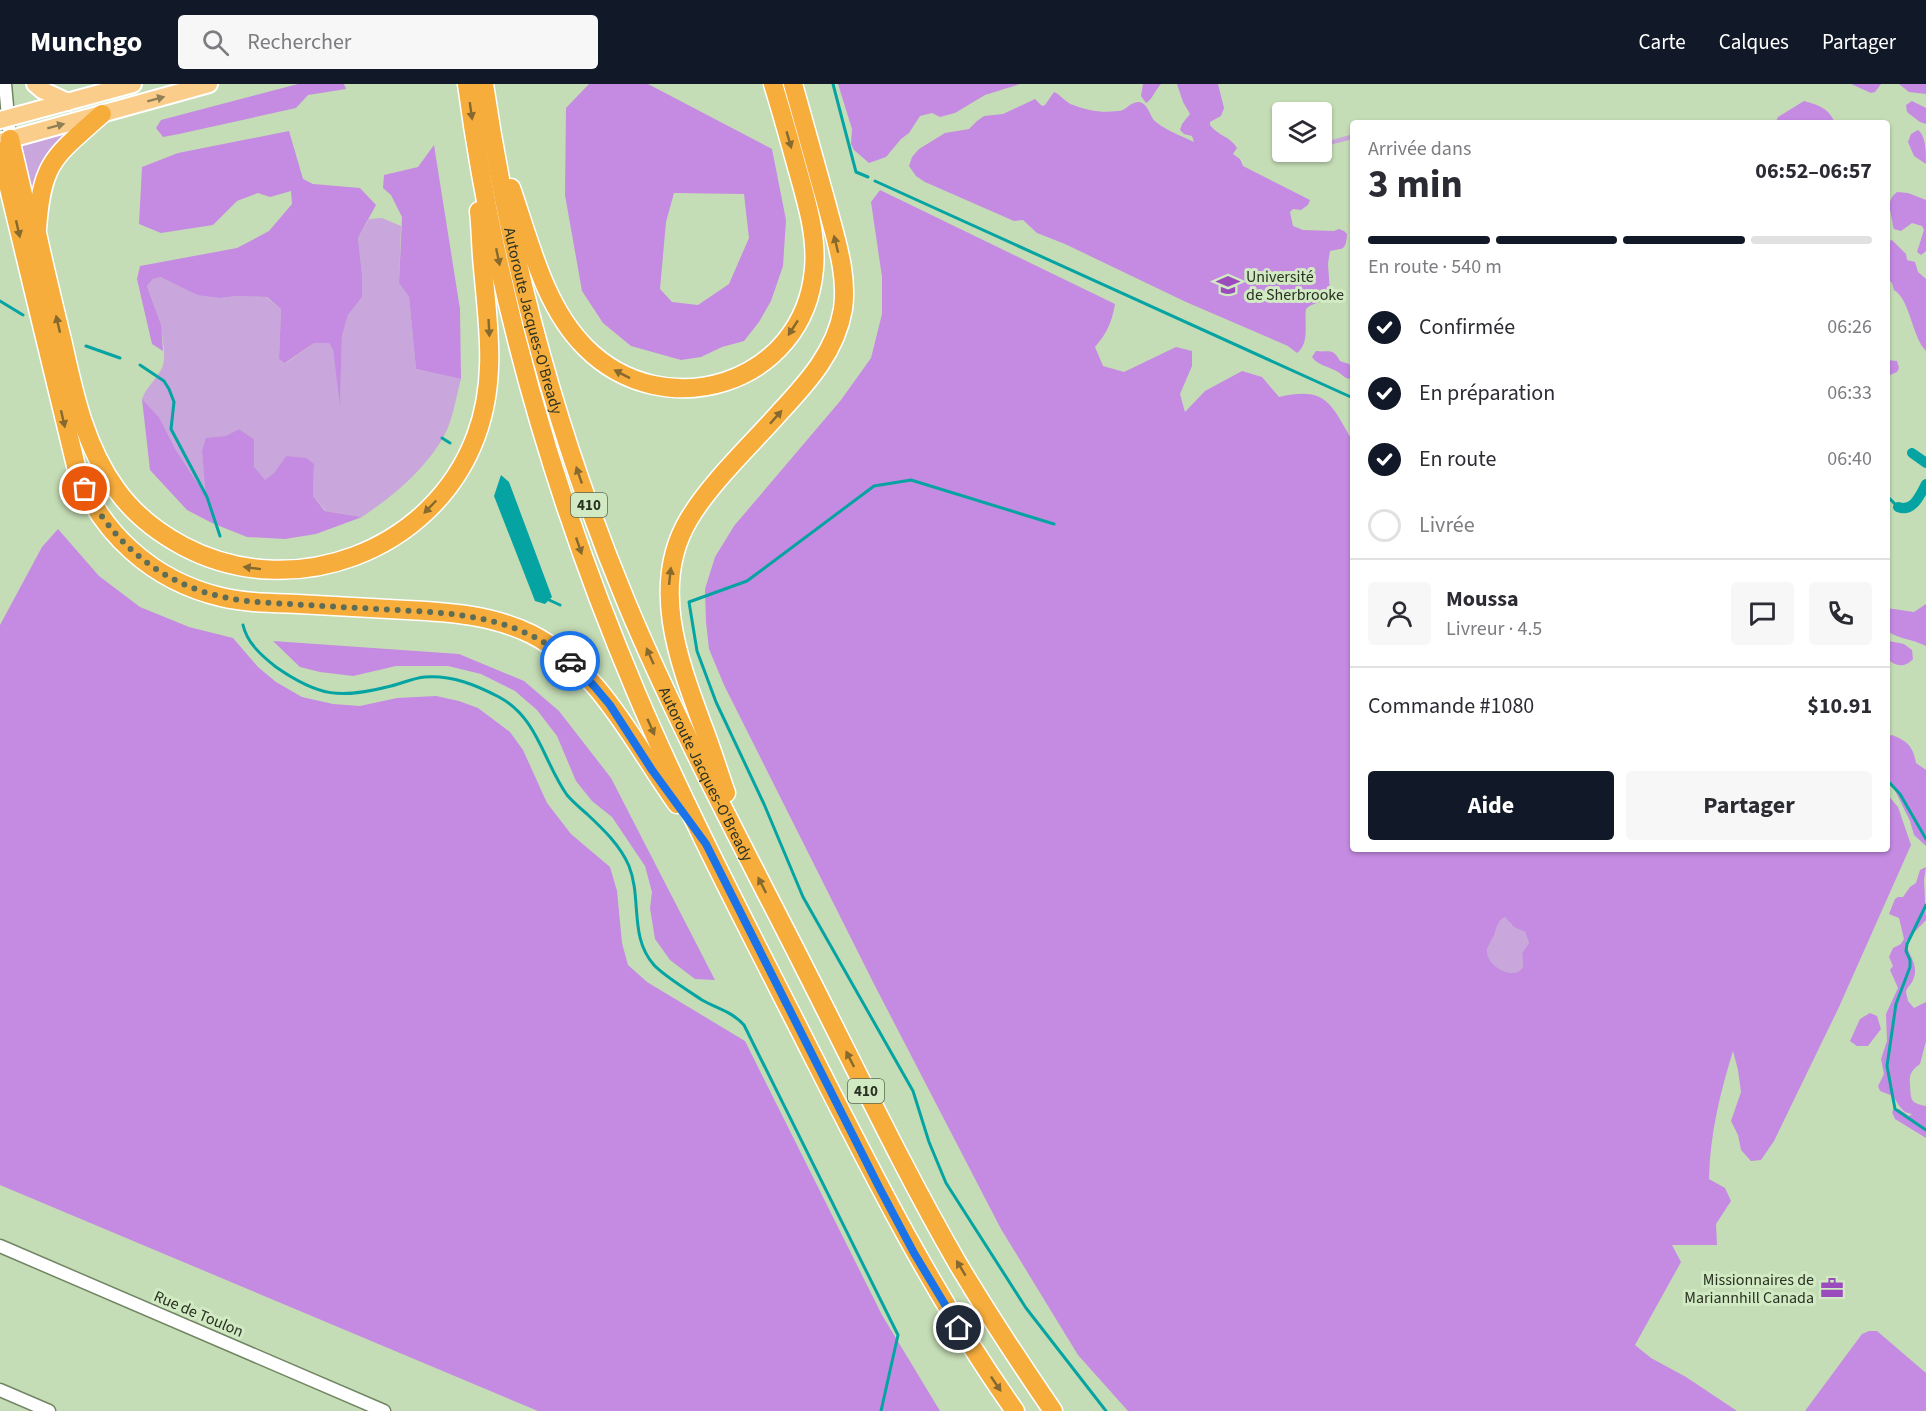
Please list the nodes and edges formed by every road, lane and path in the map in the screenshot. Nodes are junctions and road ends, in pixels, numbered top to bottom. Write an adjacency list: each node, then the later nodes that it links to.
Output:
1 (5, 84): 11 (street)
2 (35, 84): 9 (main road)
3 (133, 84): 9 (main road)
4 (209, 84): 10 (main road, one-way to 4)
5 (467, 84): 13 (highway, Autoroute Jacques-O'Bready, one-way to 13)
6 (484, 84): 12 (highway, Autoroute Jacques-O'Bready / 410)
7 (773, 84): 12 (highway, one-way to 12)
8 (793, 84): 17 (highway, one-way to 8)
9 (68, 102): 11 (main road)
10 (102, 114): 14 (main road, one-way to 10); 15 (highway)
11 (3, 119): 14 (street)
12 (491, 129): 17 (highway, Autoroute Jacques-O'Bready / 410, one-way to 12)
13 (475, 138): 15 (highway, one-way to 15); 16 (highway, Autoroute Jacques-O'Bready / 410, one-way to 16)
14 (3, 144): 15 (highway); 16 (highway, one-way to 16)
15 (37, 233)
16 (706, 844): 22 (highway, Autoroute Jacques-O'Bready / 410, one-way to 22)
17 (749, 859): 23 (highway, Autoroute Jacques-O'Bready / 410, one-way to 17)
18 (0, 1246): 21 (street, Rue de Toulon)
19 (0, 1390): 20 (street)
20 (48, 1411)
21 (384, 1411)
22 (1015, 1411)
23 (1053, 1411)

